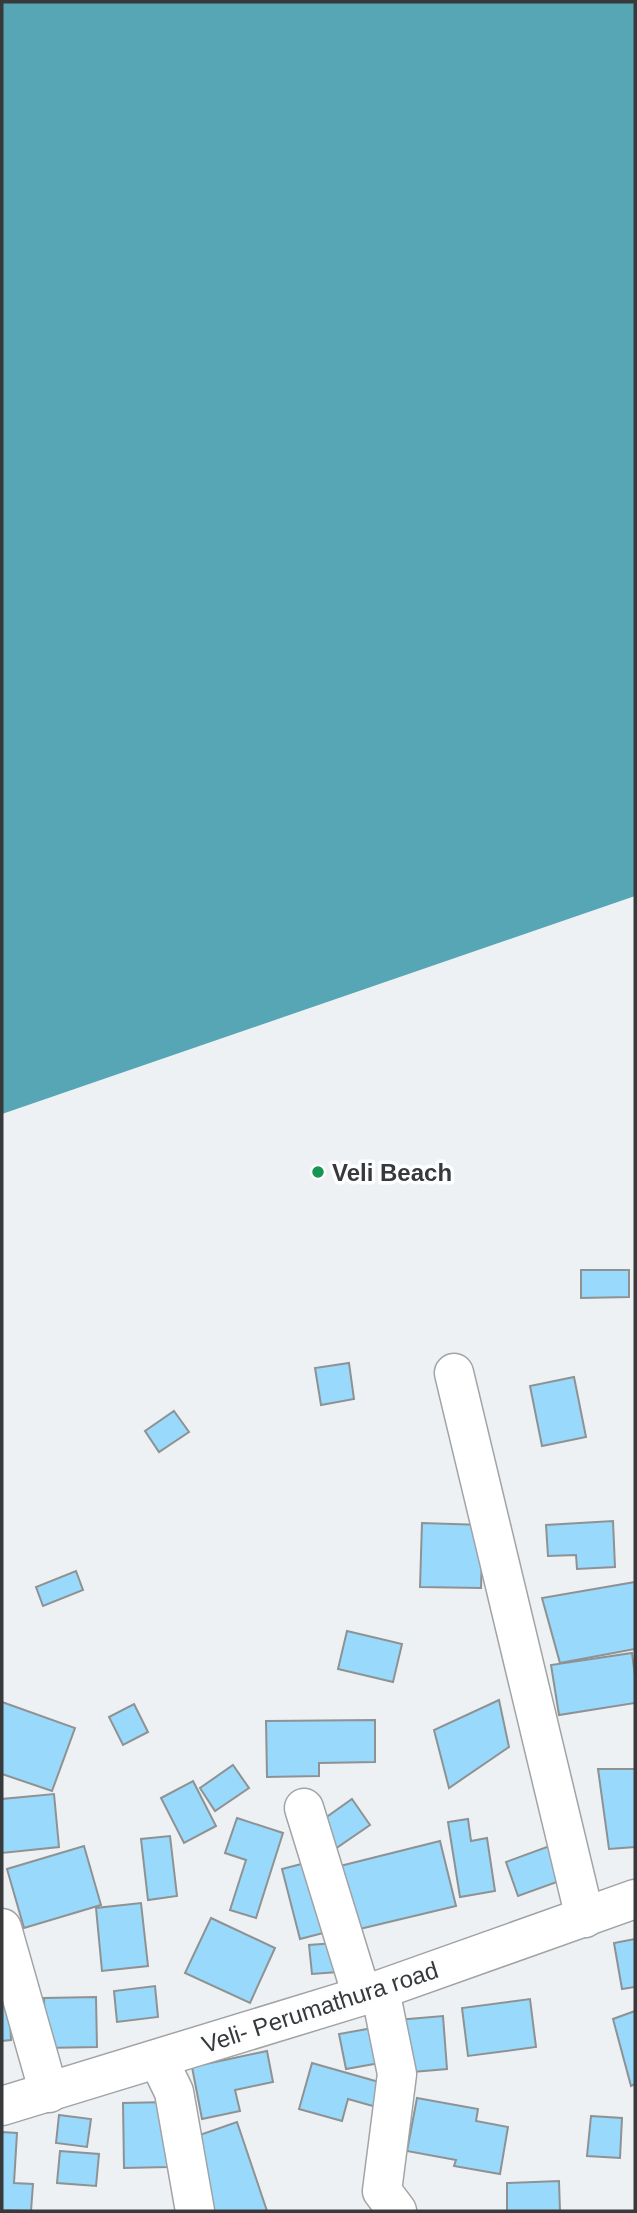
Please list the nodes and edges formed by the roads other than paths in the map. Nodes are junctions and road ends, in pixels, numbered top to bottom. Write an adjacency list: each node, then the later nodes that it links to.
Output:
1 (454, 1374): 4 (street)
2 (304, 1808): 6 (street)
3 (635, 1899): 4 (street, Veli- Perumathura road)
4 (585, 1918): 6 (street, Veli- Perumathura road)
5 (2, 1928): 8 (street)
6 (371, 1993): 7 (street, Veli- Perumathura road); 11 (street)
7 (158, 2059): 8 (street, Veli- Perumathura road); 10 (street)
8 (49, 2093): 9 (street, Veli- Perumathura road)
9 (2, 2106)
10 (195, 2211)
11 (397, 2211)

